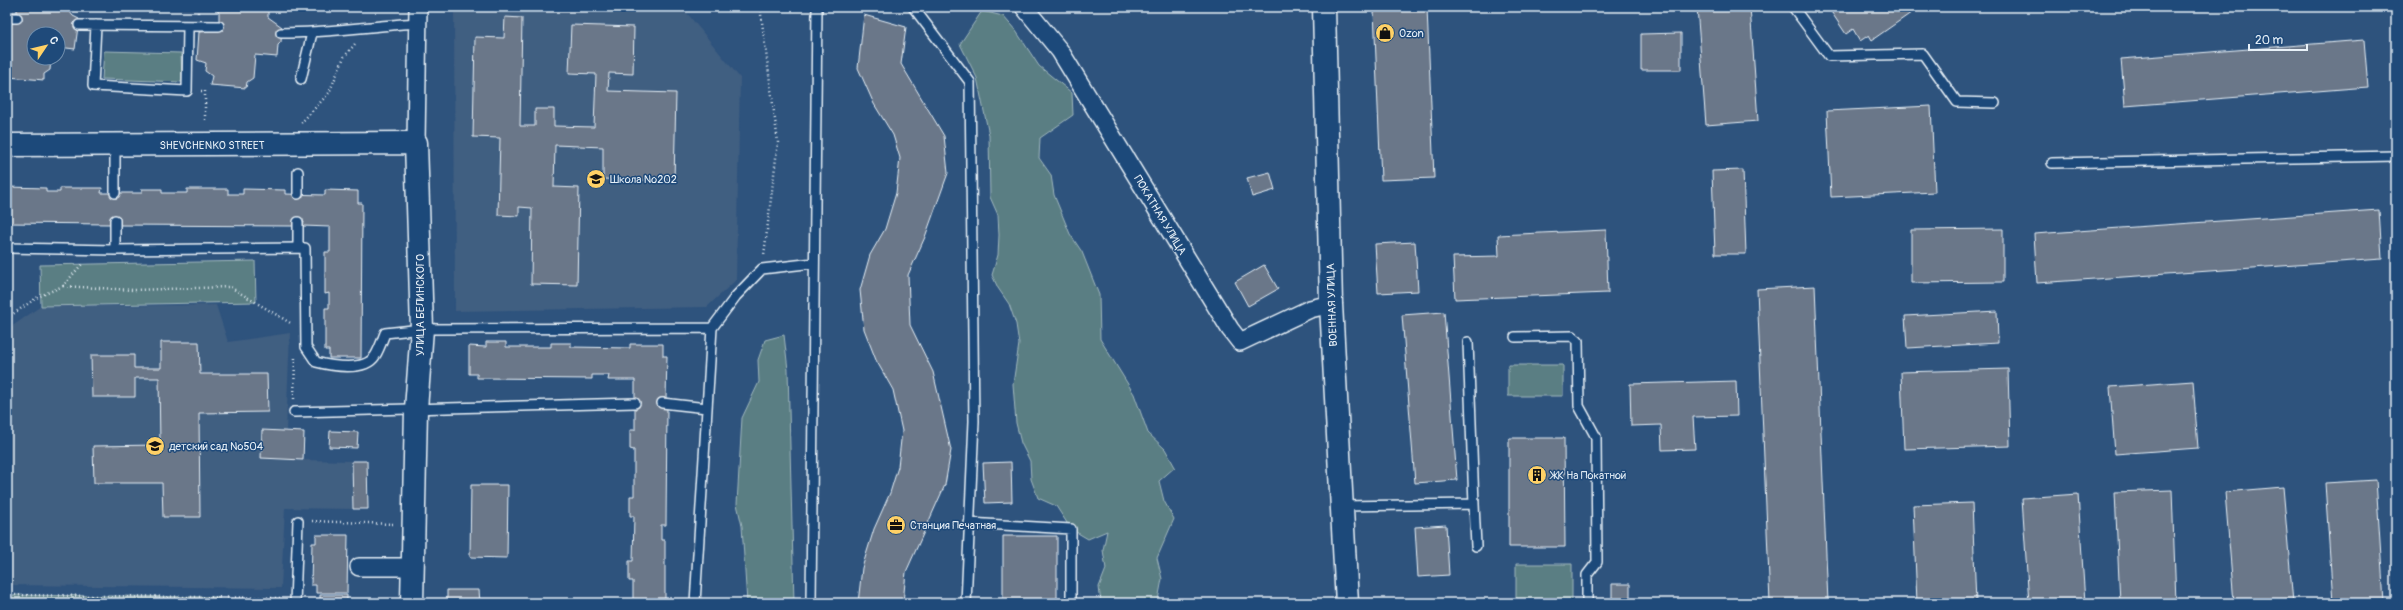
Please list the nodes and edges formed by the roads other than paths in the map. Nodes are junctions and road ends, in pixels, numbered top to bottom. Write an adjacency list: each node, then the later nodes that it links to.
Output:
1 (816, 7): 30 (lane)
2 (913, 7): 44 (lane)
3 (1024, 7): 31 (street, ПОКАТНАЯ УЛИЦА)
4 (1324, 7): 31 (street, ВОЕННАЯ УЛИЦА)
5 (1793, 7): 16 (lane)
6 (418, 15): 14 (lane); 17 (street, УЛИЦА БЕЛИНСКОГО)
7 (7, 18): 8 (lane)
8 (17, 18)
9 (79, 25): 10 (lane)
10 (96, 25): 12 (lane); 12 (lane)
11 (219, 26): 12 (lane)
12 (188, 27)
13 (281, 33): 14 (lane)
14 (312, 33): 15 (lane)
15 (301, 79)
16 (1995, 103)
17 (416, 143): 19 (street, SHEVCHENKO STREET); 33 (street, УЛИЦА БЕЛИНСКОГО)
18 (7, 145): 19 (street, SHEVCHENKO STREET)
19 (115, 146): 23 (lane)
20 (2396, 156): 21 (lane)
21 (2052, 163)
22 (298, 172): 24 (lane)
23 (115, 193)
24 (298, 194)
25 (115, 220): 29 (lane)
26 (298, 222): 28 (lane)
27 (7, 248): 29 (lane)
28 (298, 248): 29 (lane); 33 (lane)
29 (115, 250)
30 (814, 263): 32 (lane); 51 (lane)
31 (1331, 304): 42 (street, ВОЕННАЯ УЛИЦА)
32 (712, 328): 33 (lane); 38 (lane)
33 (422, 329): 39 (street, УЛИЦА БЕЛИНСКОГО)
34 (1515, 337): 55 (lane)
35 (1468, 342): 41 (lane)
36 (635, 403): 39 (lane)
37 (662, 403): 38 (lane)
38 (707, 408): 50 (lane)
39 (416, 409): 40 (lane); 47 (street, УЛИЦА БЕЛИНСКОГО)
40 (294, 412)
41 (1474, 504): 42 (lane); 45 (lane)
42 (1342, 506): 54 (street, ВОЕННАЯ УЛИЦА)
43 (298, 521): 48 (lane)
44 (969, 523): 52 (lane); 53 (lane)
45 (1476, 546)
46 (359, 567): 47 (street)
47 (412, 567): 49 (street, УЛИЦА БЕЛИНСКОГО)
48 (296, 600)
49 (412, 603)
50 (695, 603)
51 (811, 603)
52 (966, 603)
53 (1071, 603)
54 (1347, 603)
55 (1587, 603)

